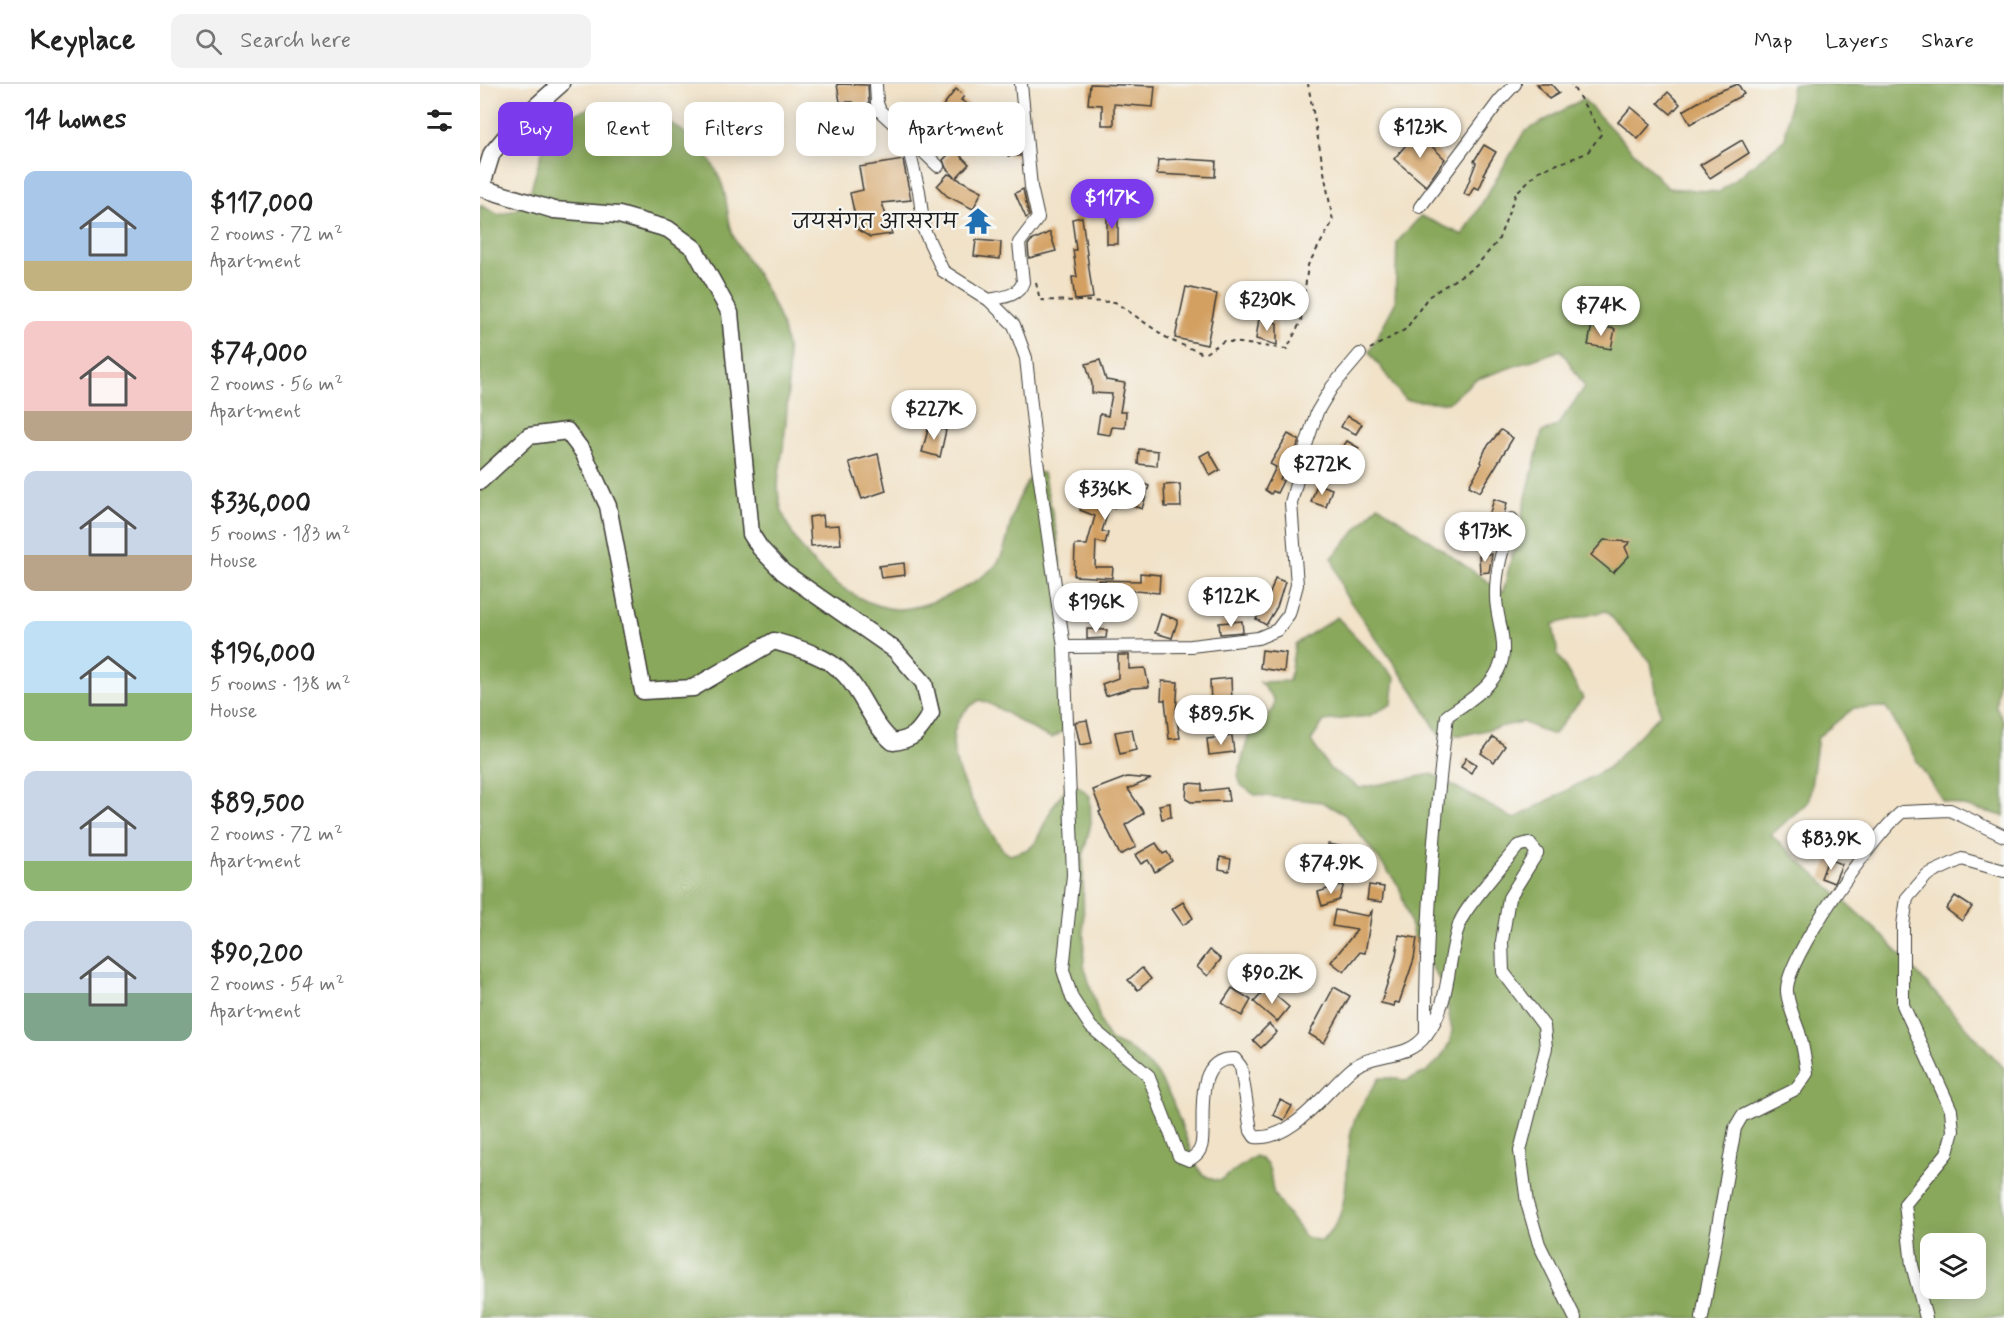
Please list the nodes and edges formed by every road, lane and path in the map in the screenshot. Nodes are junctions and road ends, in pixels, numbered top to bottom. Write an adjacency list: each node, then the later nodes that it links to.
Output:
1 (561, 84): 11 (main road)
2 (876, 84): 7 (street)
3 (1021, 84): 14 (street)
4 (1308, 84): 13 (path)
5 (1515, 84): 12 (street)
6 (1571, 84): 15 (path)
7 (888, 118)
8 (910, 156): 14 (street)
9 (928, 156): 10 (street)
10 (938, 166)
11 (481, 190): 16 (main road)
12 (1420, 207)
13 (1036, 282)
14 (989, 300): 18 (street)
15 (1360, 354): 18 (street)
16 (480, 480)
17 (1512, 519): 21 (street)
18 (1064, 647): 21 (street)
19 (2004, 836): 23 (street)
20 (2004, 871): 24 (street)
21 (1426, 1036): 22 (street)
22 (1575, 1318)
23 (1702, 1318)
24 (1926, 1318)

